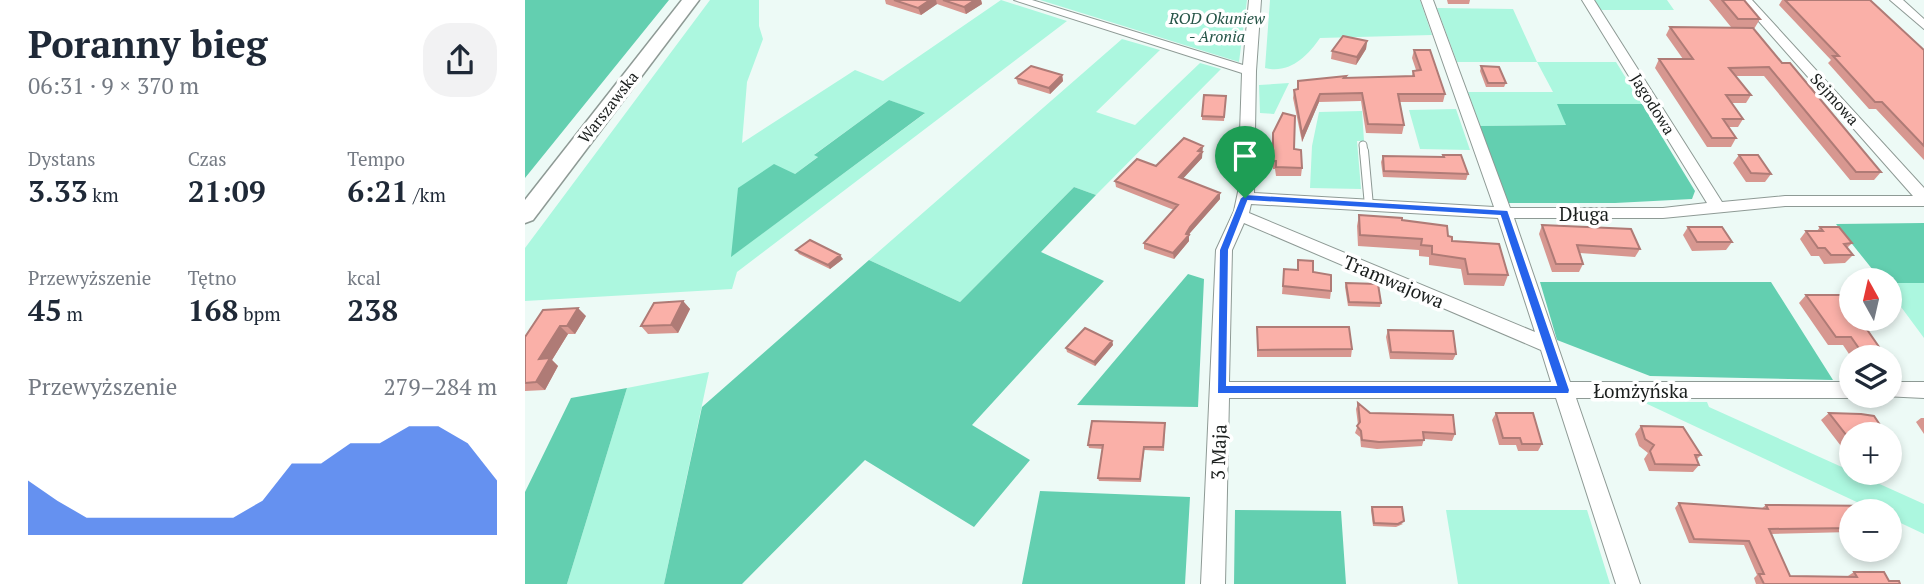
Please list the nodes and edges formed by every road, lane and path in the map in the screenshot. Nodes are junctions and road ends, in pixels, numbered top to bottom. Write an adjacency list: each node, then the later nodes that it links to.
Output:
1 (691, 0): 16 (main road, Warszawska)
2 (1020, 0): 9 (street)
3 (1255, 0): 9 (street)
4 (1427, 0): 15 (street)
5 (1588, 0): 14 (street, Jagodowa)
6 (1746, 0): 11 (street, Sejmowa)
7 (1896, 0): 8 (street)
8 (1924, 25)
9 (1248, 71): 12 (street)
10 (1363, 145): 13 (lane)
11 (1924, 199): 14 (street, Długa)
12 (1242, 206): 13 (street, Długa); 17 (street, Tramwajowa); 18 (street, 3 Maja)
13 (1369, 206): 15 (street, Długa)
14 (1717, 207): 15 (street, Długa)
15 (1504, 213): 17 (street)
16 (525, 215)
17 (1549, 346): 19 (street)
18 (1221, 390): 19 (street, Łomżyńska); 23 (street, 3 Maja)
19 (1564, 390): 20 (street, Łomżyńska); 24 (street)
20 (1839, 390)
21 (1902, 390): 22 (street)
22 (1924, 390)
23 (1213, 584)
24 (1628, 584)

